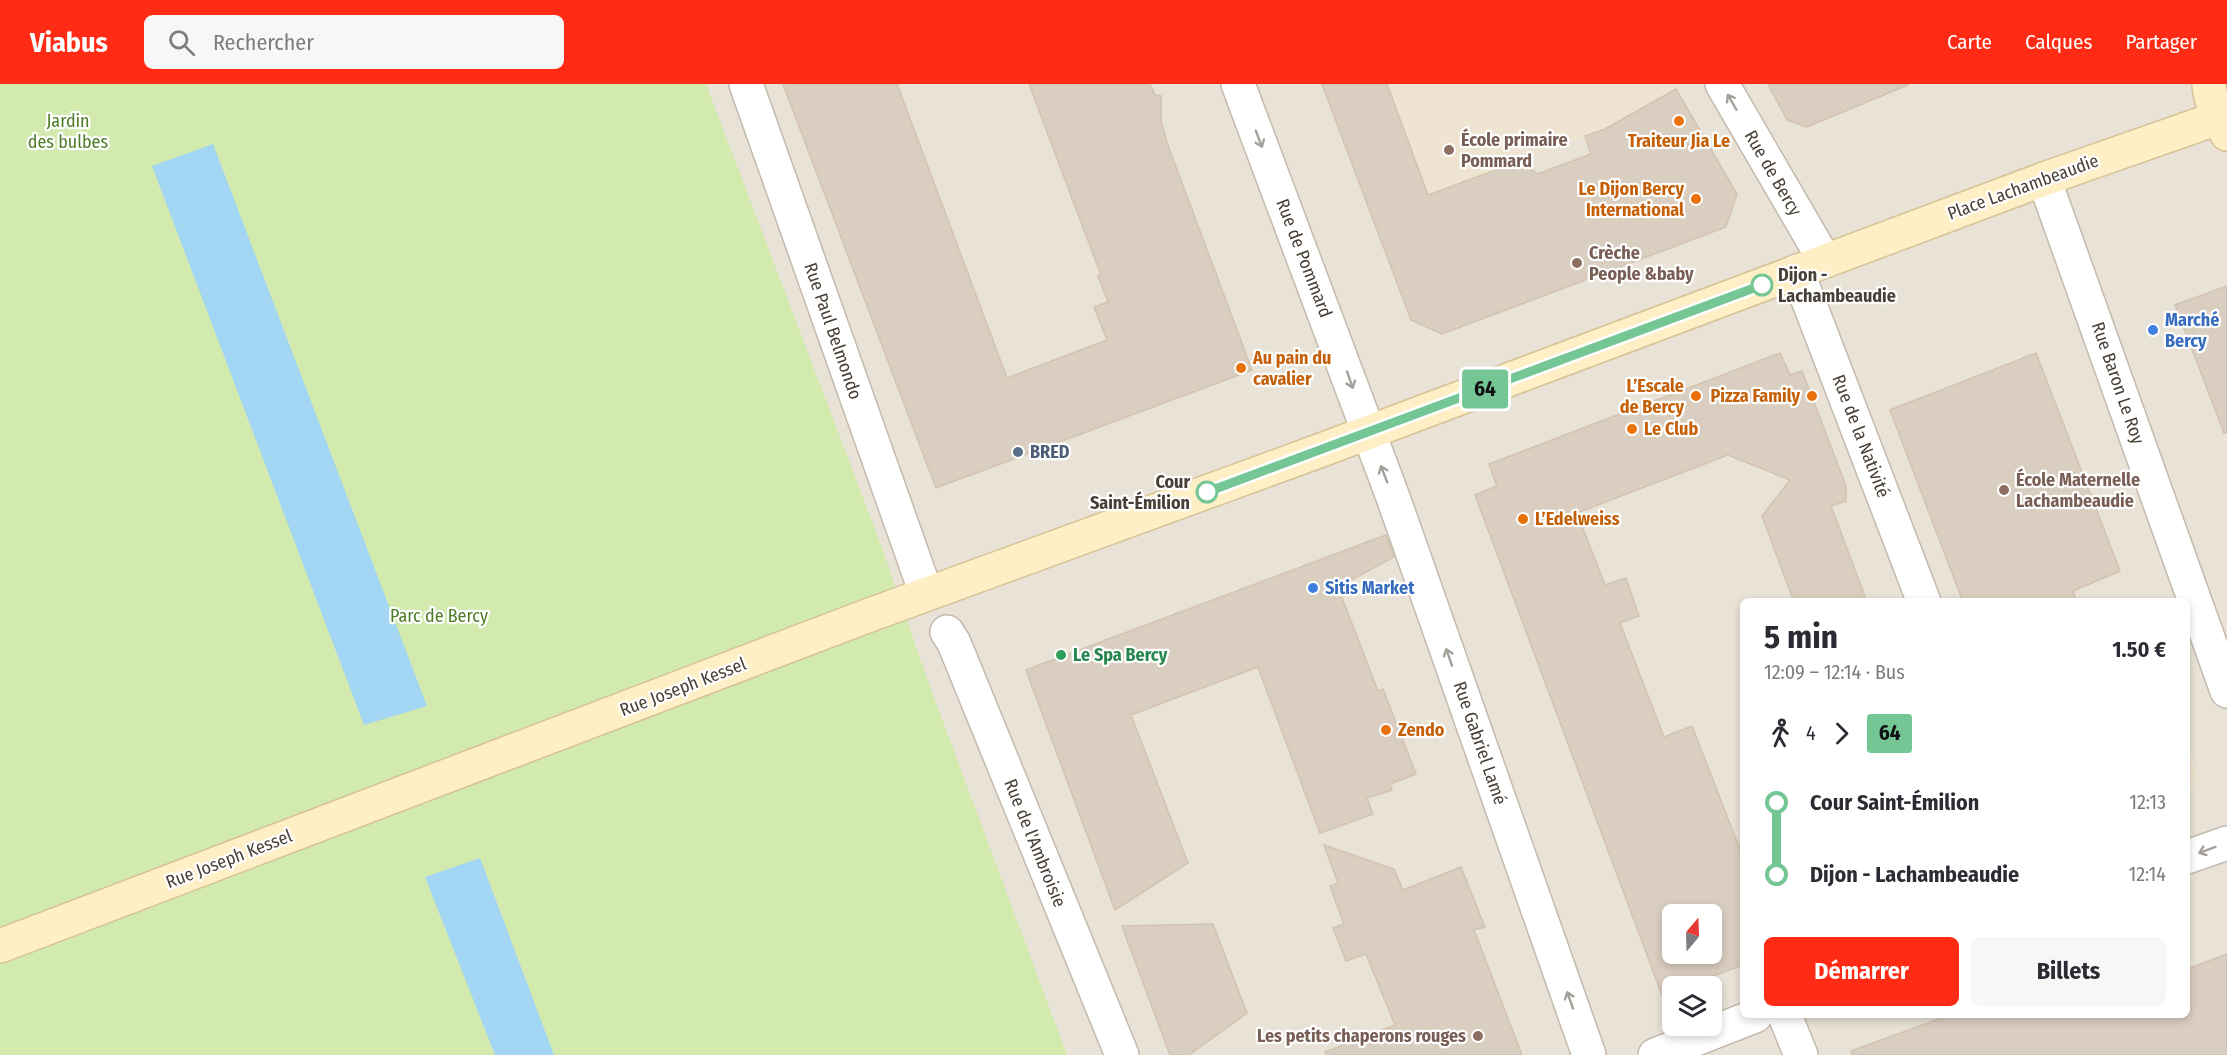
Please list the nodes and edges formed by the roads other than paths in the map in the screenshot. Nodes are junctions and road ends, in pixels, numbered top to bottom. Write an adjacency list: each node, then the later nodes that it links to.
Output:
1 (746, 84): 9 (street, Rue Paul Belmondo)
2 (1238, 84): 8 (street, Rue de Pommard, one-way to 8)
3 (1722, 84): 7 (street, Rue de Bercy, one-way to 3)
4 (2209, 84): 5 (main road, Place Lachambeaudie)
5 (2222, 126): 6 (main road, Place Lachambeaudie)
6 (2044, 178): 7 (main road, Place Lachambeaudie); 12 (street, Rue Baron Le Roy)
7 (1811, 266): 8 (main road, Place Lachambeaudie); 10 (street, Rue de la Nativité)
8 (1368, 432): 15 (main road, Rue Joseph Kessel); 19 (street, Rue Gabriel Lamé, one-way to 8)
9 (921, 579)
10 (1923, 598)
11 (947, 632): 18 (street, Rue de l'Ambroisie)
12 (2227, 691)
13 (2227, 843): 14 (street, one-way to 14)
14 (2190, 856)
15 (0, 946)
16 (1750, 1018): 20 (street)
17 (1786, 1018): 21 (street)
18 (1122, 1055)
19 (1589, 1055)
20 (1655, 1055)
21 (1801, 1055)

